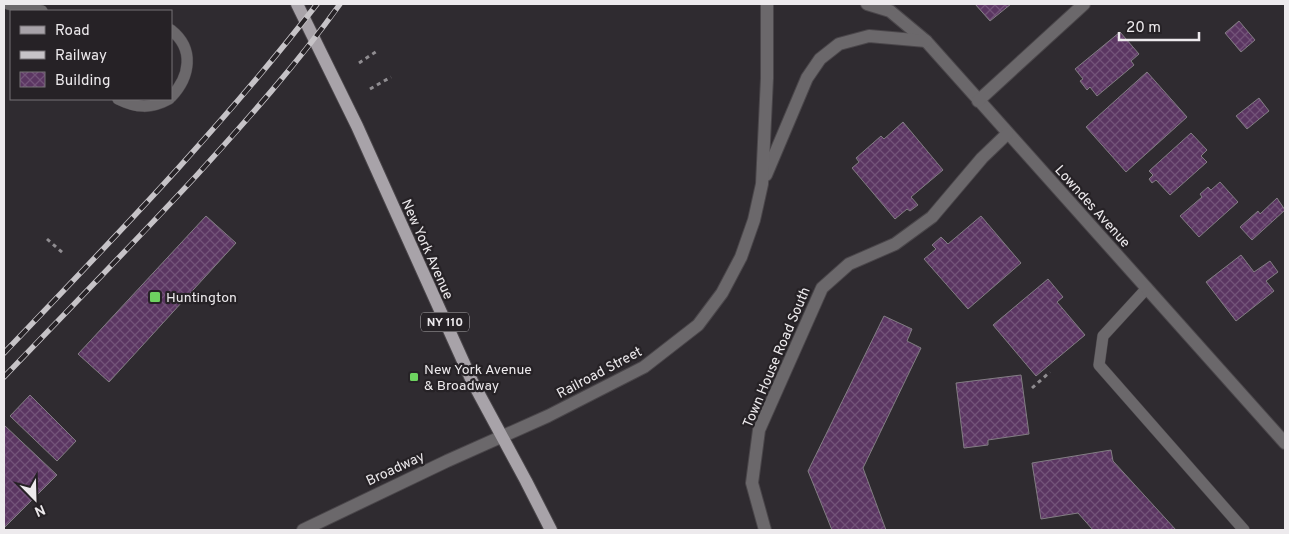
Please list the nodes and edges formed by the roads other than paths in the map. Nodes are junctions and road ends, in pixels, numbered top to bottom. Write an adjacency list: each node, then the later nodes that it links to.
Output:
1 (8, 4): 6 (lane)
2 (297, 4): 16 (main road, New York Avenue / NY 110)
3 (767, 4): 14 (street, Railroad Street)
4 (867, 4): 8 (street, Lowndes Avenue)
5 (1084, 4): 12 (street)
6 (37, 10)
7 (172, 31): 9 (lane)
8 (926, 41): 12 (street, Lowndes Avenue); 14 (street, Railroad Street)
9 (172, 96)
10 (120, 100): 11 (lane)
11 (166, 100)
12 (978, 101): 13 (street, Lowndes Avenue)
13 (1007, 134): 15 (street, Lowndes Avenue); 20 (street, Town House Road South)
14 (762, 184): 16 (street, Railroad Street)
15 (1147, 288): 17 (street, Lowndes Avenue); 21 (lane)
16 (502, 436): 18 (street, Broadway); 19 (main road, New York Avenue / NY 110)
17 (1285, 443)
18 (303, 530)
19 (551, 530)
20 (765, 530)
21 (1244, 530)

